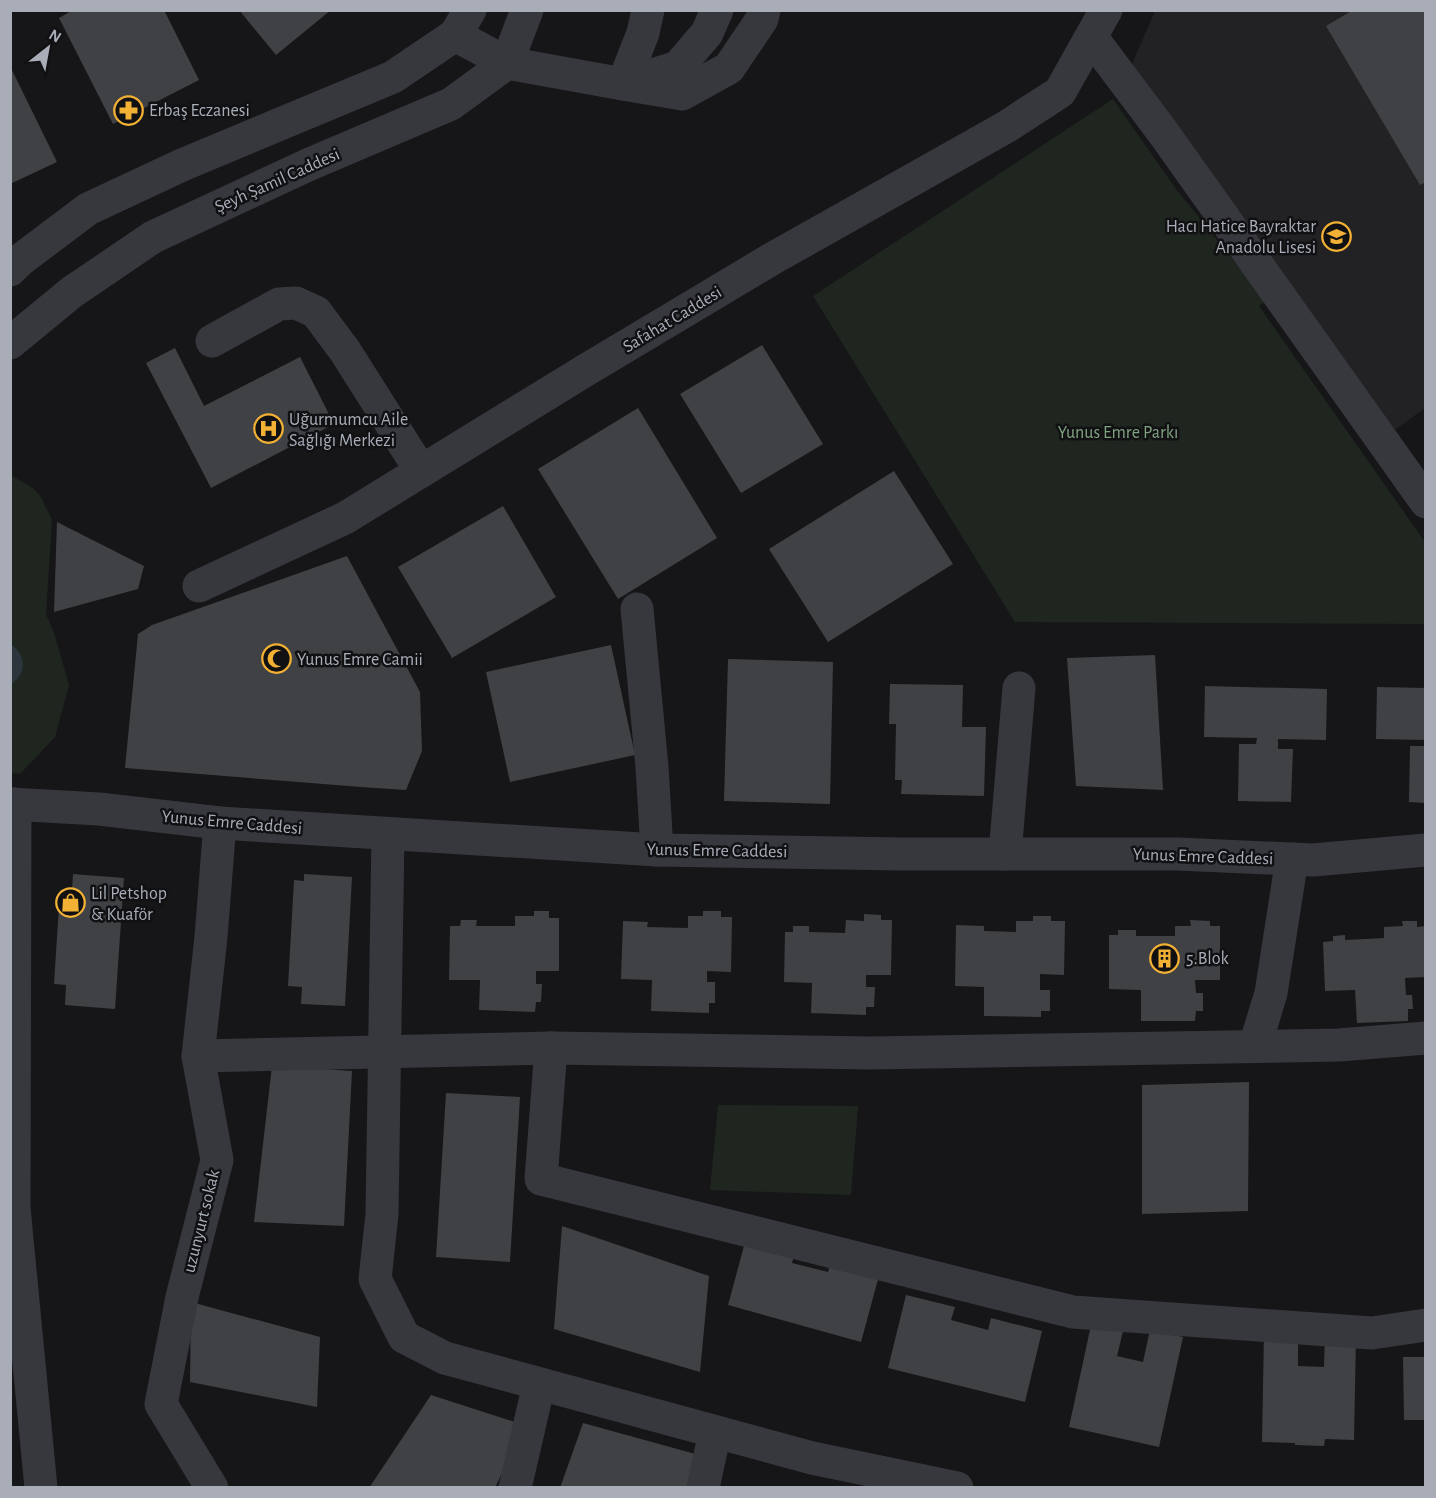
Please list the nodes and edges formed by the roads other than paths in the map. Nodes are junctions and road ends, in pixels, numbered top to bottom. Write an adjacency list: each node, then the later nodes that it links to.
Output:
1 (527, 10): 7 (street)
2 (648, 10): 8 (street)
3 (717, 10): 8 (street)
4 (764, 10): 8 (street)
5 (462, 23): 7 (street); 9 (street)
6 (1099, 24): 12 (street, Safahat Caddesi); 13 (street)
7 (507, 63): 8 (street); 11 (street, Şeyh Şamil Caddesi)
8 (623, 84)
9 (10, 270)
10 (212, 341): 12 (street)
11 (10, 343)
12 (421, 471): 14 (street, Safahat Caddesi)
13 (1425, 502)
14 (199, 586)
15 (637, 609): 20 (street)
16 (1019, 688): 22 (street)
17 (13, 804): 18 (street, Yunus Emre Caddesi); 33 (street)
18 (220, 823): 19 (street, Yunus Emre Caddesi); 28 (street, uzunyurt sokak)
19 (388, 834): 20 (street, Yunus Emre Caddesi); 27 (street)
20 (657, 850): 22 (street, Yunus Emre Caddesi)
21 (1425, 850): 23 (street, Yunus Emre Caddesi)
22 (1005, 854): 23 (street, Yunus Emre Caddesi)
23 (1292, 859): 25 (street)
24 (1425, 1038): 25 (street)
25 (1255, 1046): 26 (street)
26 (551, 1048): 27 (street); 29 (street)
27 (384, 1052): 28 (street); 30 (street)
28 (198, 1056): 34 (street, uzunyurt sokak)
29 (1425, 1325)
30 (538, 1384): 31 (street); 35 (street)
31 (715, 1432): 32 (street); 36 (street)
32 (866, 1479): 37 (street)
33 (41, 1488)
34 (212, 1488)
35 (515, 1488)
36 (703, 1488)
37 (957, 1488)

